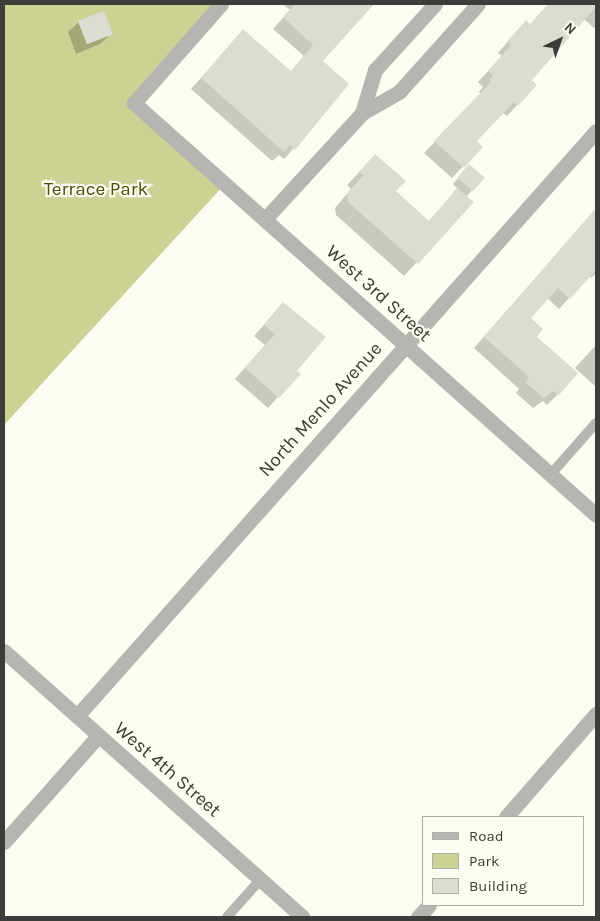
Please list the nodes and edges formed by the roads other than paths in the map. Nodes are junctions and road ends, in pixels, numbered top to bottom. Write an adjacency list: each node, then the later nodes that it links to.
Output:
1 (221, 4): 6 (street, West 3rd Street)
2 (435, 4): 4 (street)
3 (478, 4): 4 (street)
4 (362, 113): 6 (street)
5 (596, 131): 7 (street, North Menlo Avenue)
6 (265, 219): 7 (street, West 3rd Street)
7 (405, 345): 9 (street, West 3rd Street); 13 (street, North Menlo Avenue)
8 (596, 423): 9 (lane)
9 (551, 474): 10 (street, West 3rd Street)
10 (596, 515)
11 (4, 651): 13 (street, West 4th Street)
12 (596, 714): 15 (street)
13 (77, 716): 14 (street, West 4th Street)
14 (98, 736): 16 (street); 17 (street, West 4th Street)
15 (507, 816)
16 (4, 842)
17 (260, 879): 19 (lane); 20 (street, West 4th Street)
18 (428, 906): 21 (street)
19 (226, 917)
20 (303, 917)
21 (418, 917)

